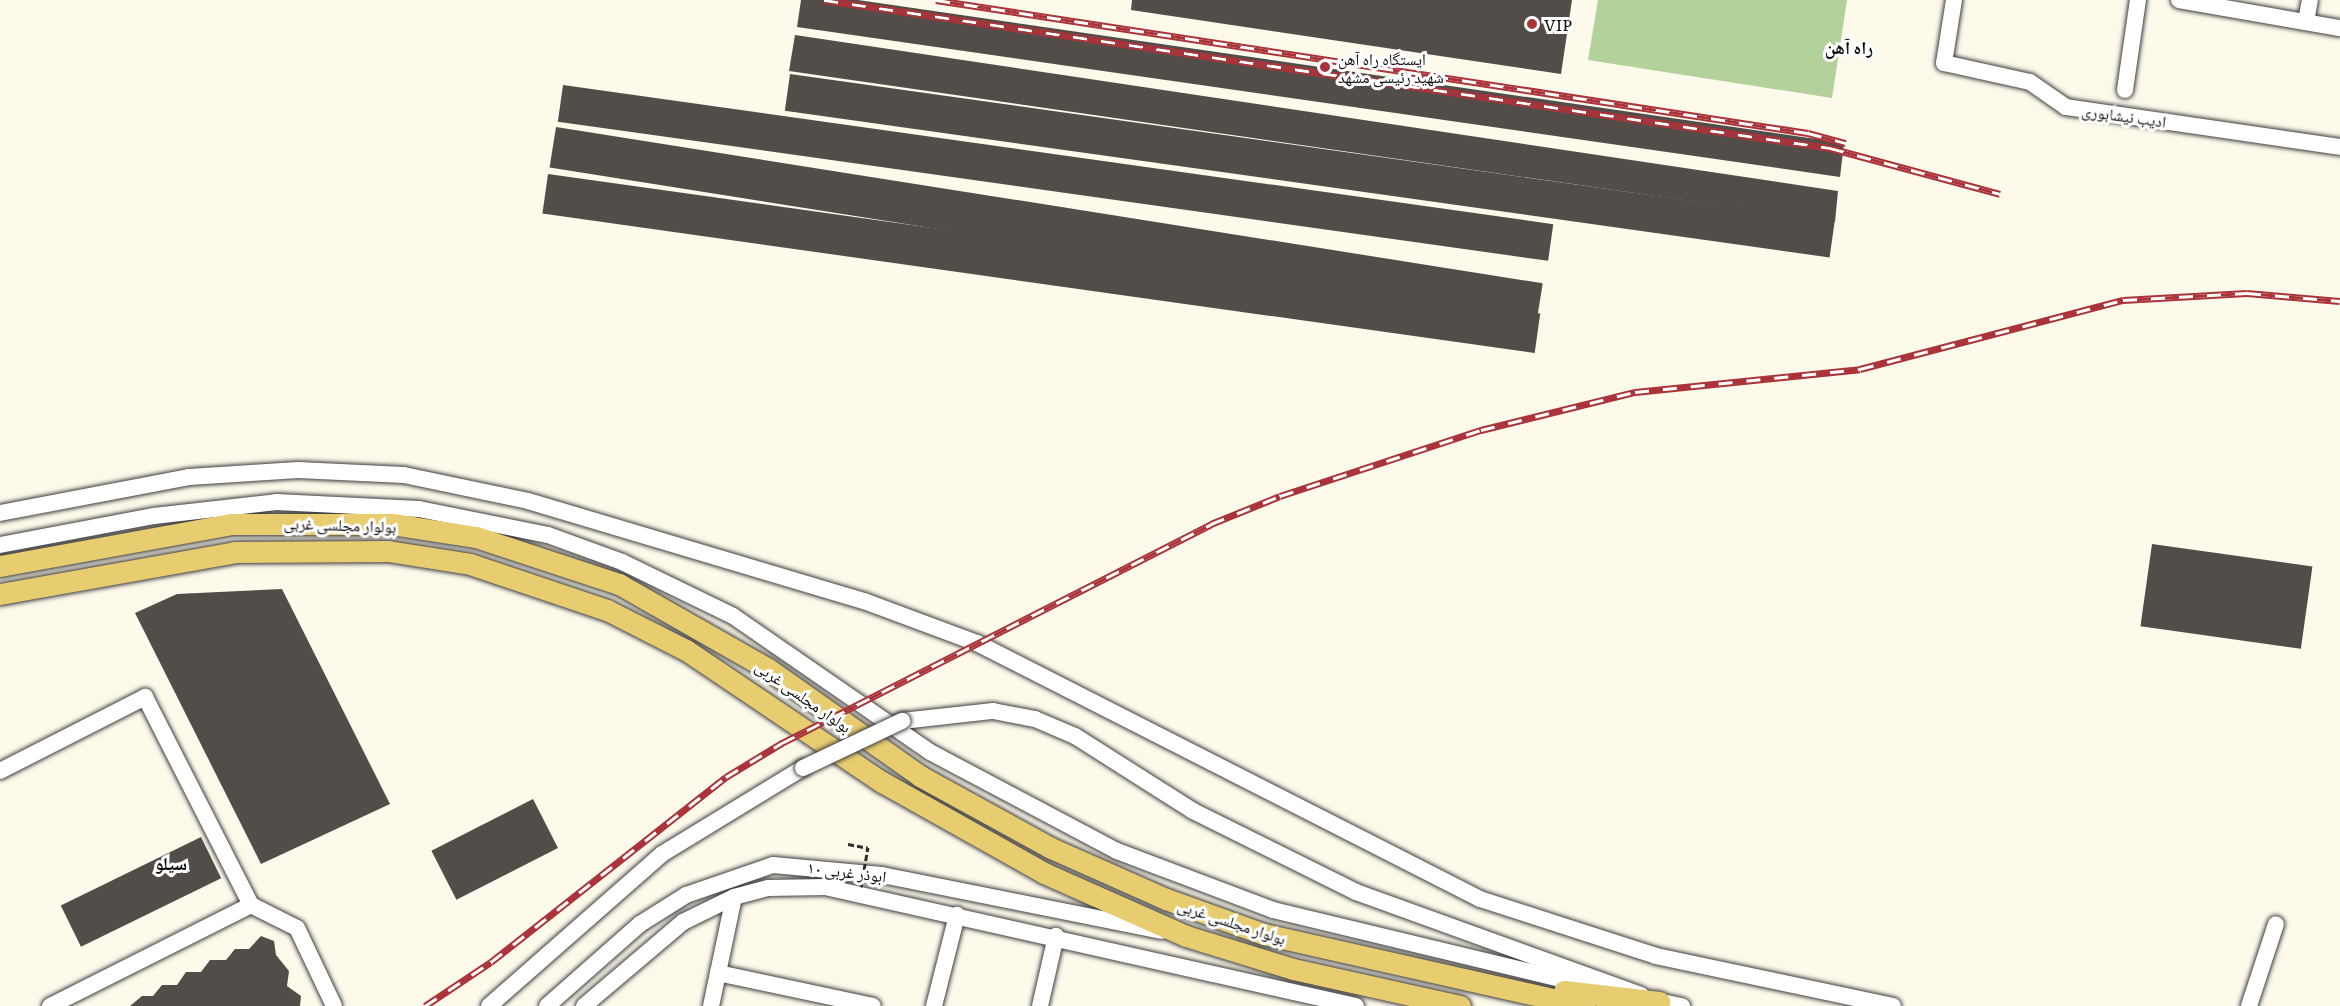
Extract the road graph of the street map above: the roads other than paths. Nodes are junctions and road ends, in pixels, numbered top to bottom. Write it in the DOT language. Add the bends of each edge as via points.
graph roads {
  1 [pos="1954,0"];
  2 [pos="2138,0"];
  3 [pos="2179,0"];
  4 [pos="2310,0"];
  5 [pos="2306,22"];
  6 [pos="2340,28"];
  7 [pos="2126,90"];
  8 [pos="2340,147"];
  9 [pos="0,513"];
  10 [pos="0,545"];
  11 [pos="0,566"];
  12 [pos="0,594"];
  13 [pos="0,771"];
  14 [pos="734,897"];
  15 [pos="251,905"];
  16 [pos="957,915"];
  17 [pos="2276,924"];
  18 [pos="1056,936"];
  19 [pos="1186,936"];
  20 [pos="718,973"];
  21 [pos="1456,979"];
  22 [pos="1659,1002"];
  23 [pos="50,1006"];
  24 [pos="334,1006"];
  25 [pos="489,1006"];
  26 [pos="547,1006"];
  27 [pos="584,1006"];
  28 [pos="711,1006"];
  29 [pos="873,1006"];
  30 [pos="934,1006"];
  31 [pos="1040,1006"];
  32 [pos="1356,1006"];
  33 [pos="1460,1006"];
  34 [pos="1584,1006"];
  35 [pos="1682,1006"];
  36 [pos="1893,1006"];
  37 [pos="2249,1006"];
  1 -- 8 [label="street, ادیب نیشابوری" via="1944,63 2030,82 2066,107"];
  2 -- 7 [label="street"];
  3 -- 5 [label="street"];
  4 -- 5 [label="street"];
  5 -- 6 [label="street"];
  9 -- 36 [label="street" via="189,477 298,470 404,475 528,501 864,601 976,643 1480,899 1656,956"];
  10 -- 22 [label="street" via="185,511 276,502 419,509 548,535 622,562 733,616 930,752 1118,851 1273,910"];
  11 -- 21 [label="main road, بولوار مجلسی غربی" via="232,524 303,520 392,524 476,537 554,558 619,584 702,629 920,776 1052,848 1166,899 1264,934"];
  12 -- 19 [label="main road, بولوار مجلسی غربی" via="224,553 301,548 388,551 523,580 606,610 686,650 962,831"];
  13 -- 15 [label="street" via="145,697"];
  14 -- 16 [label="street" via="768,888 825,887"];
  14 -- 20 [label="street"];
  14 -- 27 [label="street" via="683,922"];
  15 -- 23 [label="street"];
  15 -- 24 [label="street" via="297,928"];
  16 -- 18 [label="street"];
  16 -- 30 [label="street"];
  17 -- 37 [label="street"];
  18 -- 31 [label="street"];
  18 -- 32 [label="street"];
  19 -- 26 [label="street, ابوذر غربی ۱۰" via="882,874 773,865 686,895 640,924"];
  19 -- 33 [label="main road, بولوار مجلسی غربی" via="1293,969"];
  20 -- 28 [label="street"];
  20 -- 29 [label="street"];
  21 -- 22 [label="main road"];
  21 -- 34 [label="main road, بولوار مجلسی غربی"];
  22 -- 25 [label="street, bridge" via="1356,892 1202,816 1076,736 1035,719 993,711 903,721 803,768 662,854"];
  22 -- 35 [label="street"];
}
